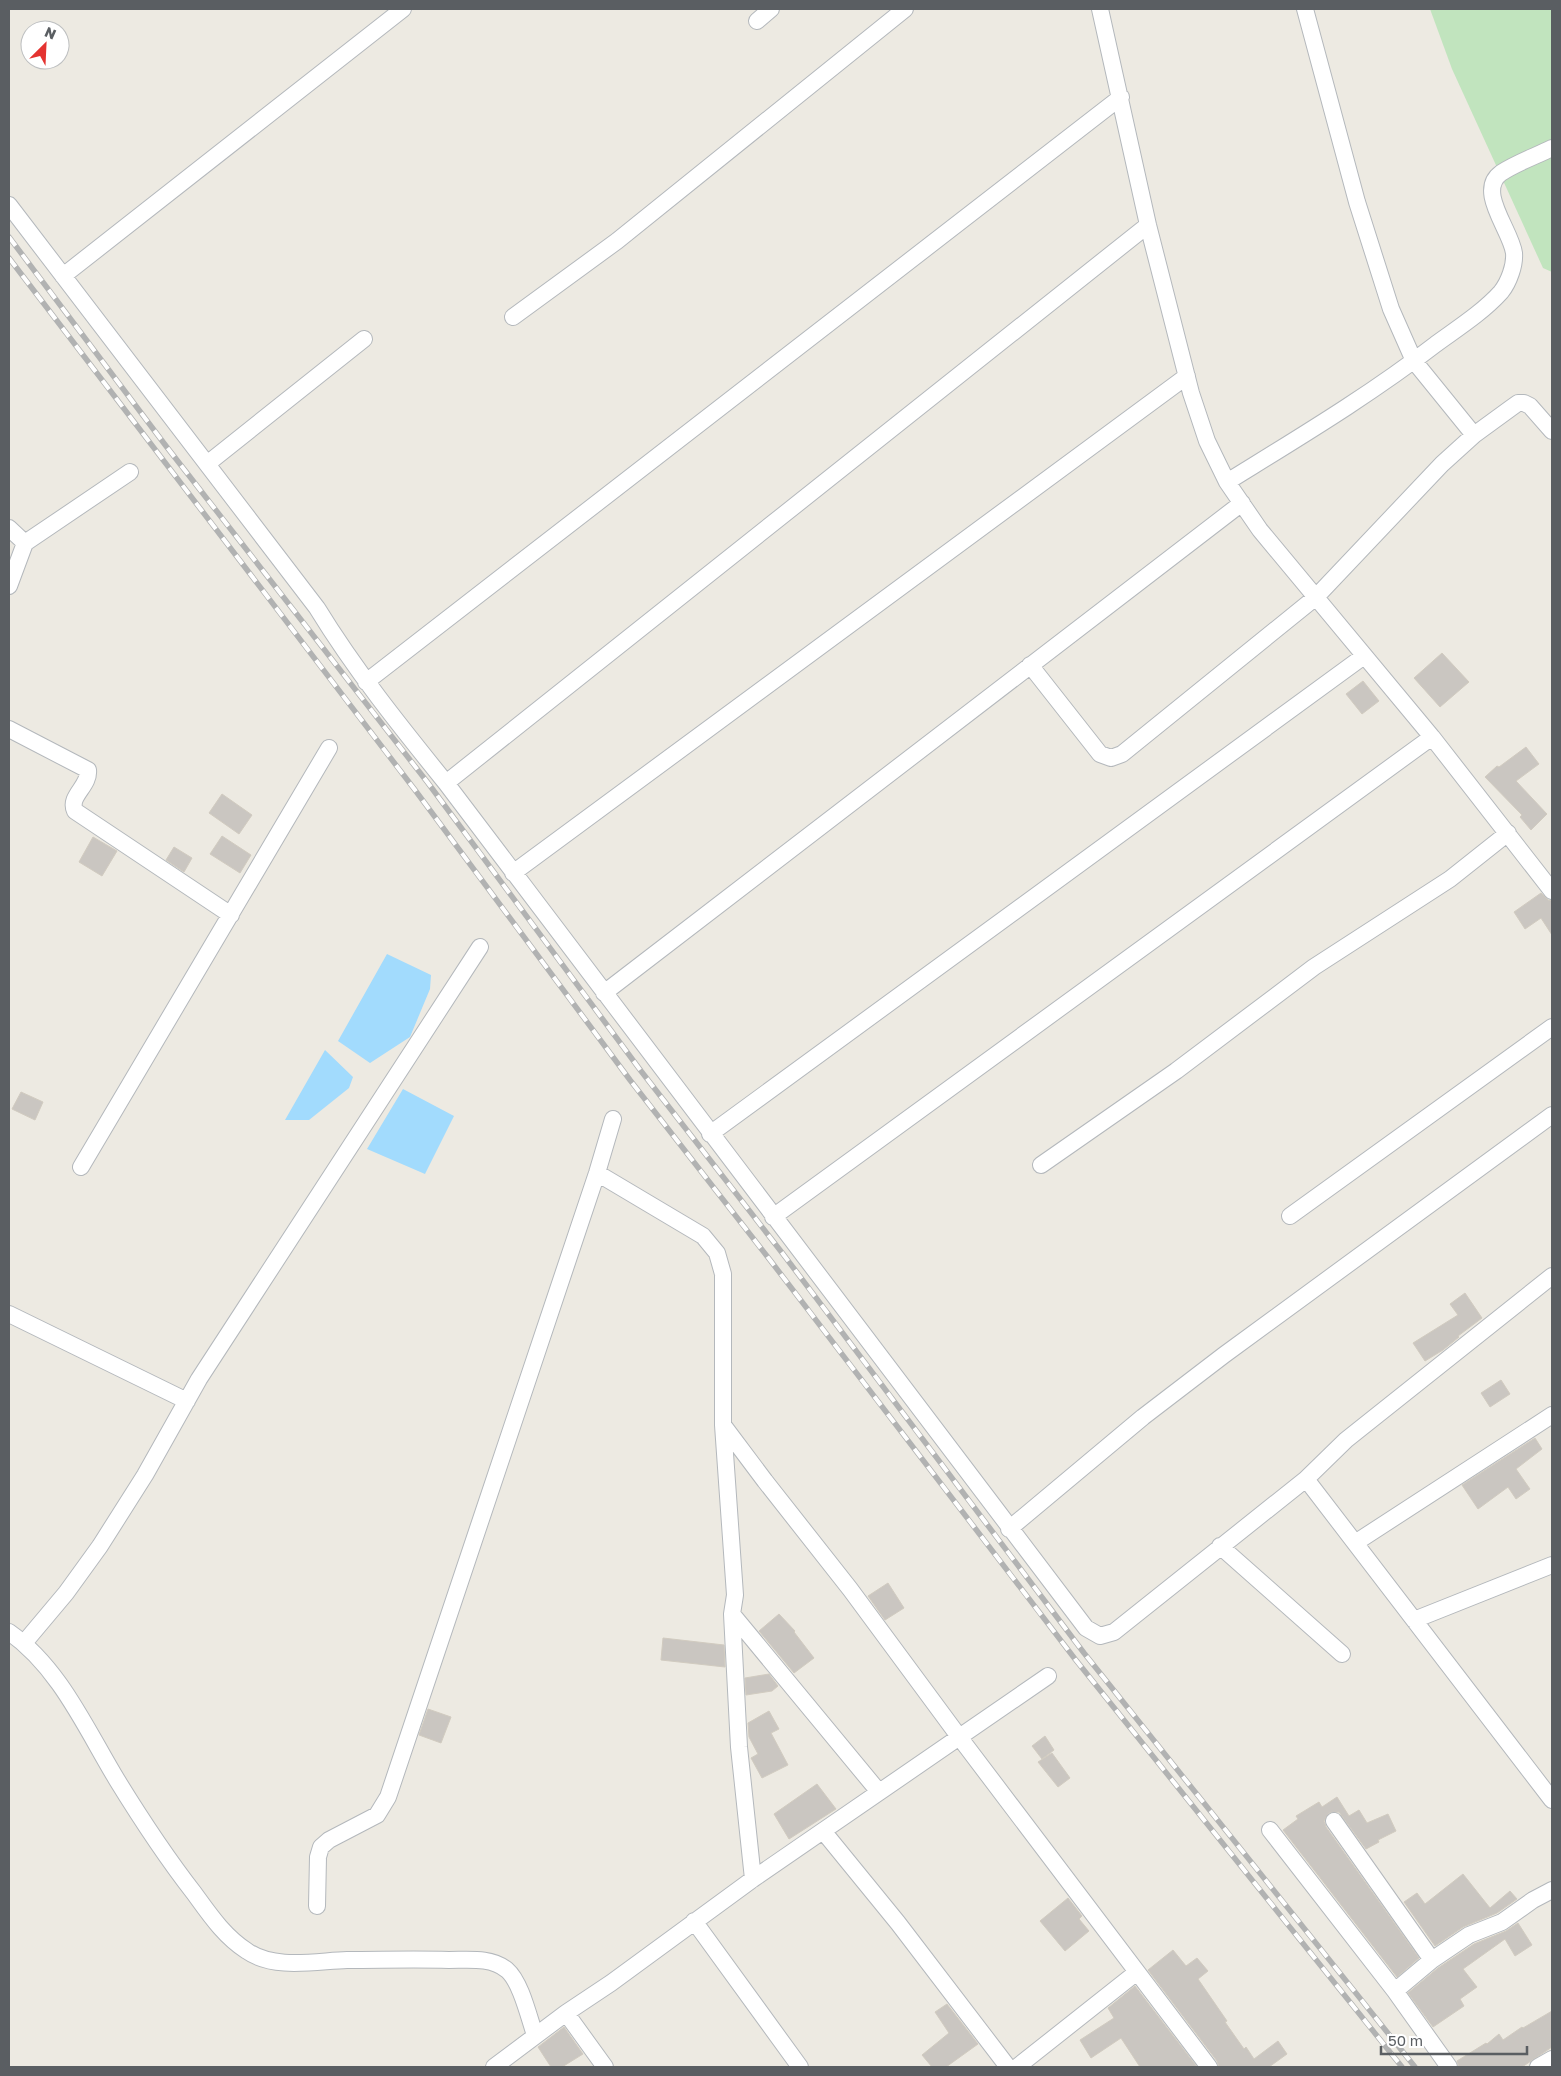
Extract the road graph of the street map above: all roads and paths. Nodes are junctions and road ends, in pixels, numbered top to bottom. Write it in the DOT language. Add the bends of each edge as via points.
graph roads {
  1 [pos="403,9"];
  2 [pos="771,9"];
  3 [pos="906,9"];
  4 [pos="1100,9"];
  5 [pos="1306,9"];
  6 [pos="756,20"];
  7 [pos="1121,97"];
  8 [pos="1552,148"];
  9 [pos="9,205"];
  10 [pos="1148,225"];
  11 [pos="63,276"];
  12 [pos="513,317"];
  13 [pos="364,339"];
  14 [pos="1414,361"];
  15 [pos="1187,376"];
  16 [pos="1552,431"];
  17 [pos="1474,435"];
  18 [pos="207,464"];
  19 [pos="130,472"];
  20 [pos="1227,482"];
  21 [pos="1242,503"];
  22 [pos="9,528"];
  23 [pos="24,543"];
  24 [pos="9,586"];
  25 [pos="1316,597"];
  26 [pos="1364,656"];
  27 [pos="1030,665"];
  28 [pos="366,682"];
  29 [pos="9,729"];
  30 [pos="1432,737"];
  31 [pos="329,748"];
  32 [pos="446,784"];
  33 [pos="1508,833"];
  34 [pos="1528,858"];
  35 [pos="513,873"];
  36 [pos="1552,873"];
  37 [pos="1552,891"];
  38 [pos="232,915"];
  39 [pos="480,947"];
  40 [pos="604,993"];
  41 [pos="1552,1027"];
  42 [pos="1552,1115"];
  43 [pos="613,1119"];
  44 [pos="710,1134"];
  45 [pos="1041,1165"];
  46 [pos="82,1168"];
  47 [pos="596,1173"];
  48 [pos="1290,1216"];
  49 [pos="773,1217"];
  50 [pos="1552,1276"];
  51 [pos="9,1314"];
  52 [pos="187,1401"];
  53 [pos="1552,1415"];
  54 [pos="724,1425"];
  55 [pos="1306,1479"];
  56 [pos="1009,1529"];
  57 [pos="1356,1543"];
  58 [pos="1220,1546"];
  59 [pos="1552,1565"];
  60 [pos="732,1614"];
  61 [pos="1414,1620"];
  62 [pos="9,1632"];
  63 [pos="24,1643"];
  64 [pos="1342,1654"];
  65 [pos="1048,1676"];
  66 [pos="960,1738"];
  67 [pos="879,1792"];
  68 [pos="1552,1800"];
  69 [pos="1334,1821"];
  70 [pos="1270,1830"];
  71 [pos="823,1831"];
  72 [pos="753,1879"];
  73 [pos="1552,1890"];
  74 [pos="317,1906"];
  75 [pos="694,1921"];
  76 [pos="1432,1960"];
  77 [pos="1137,1972"];
  78 [pos="1395,1991"];
  79 [pos="566,2012"];
  80 [pos="535,2036"];
  81 [pos="1552,2059"];
  82 [pos="494,2067"];
  83 [pos="605,2067"];
  84 [pos="800,2067"];
  85 [pos="1008,2067"];
  86 [pos="1018,2067"];
  87 [pos="1209,2067"];
  88 [pos="1449,2067"];
  89 [pos="1538,2067"];
  1 -- 11 [label="street"];
  2 -- 6 [label="street"];
  3 -- 12 [label="street" via="617,240"];
  4 -- 7 [label="street"];
  5 -- 14 [label="street" via="1357,202 1391,309"];
  7 -- 10 [label="street"];
  7 -- 28 [label="street"];
  8 -- 14 [label="street" via="1500,174 1492,185 1492,198 1514,253 1512,271 1502,290 1480,311"];
  9 -- 11 [label="street"];
  10 -- 15 [label="street"];
  10 -- 32 [label="street"];
  11 -- 18 [label="street"];
  13 -- 18 [label="street"];
  14 -- 17 [label="street"];
  14 -- 20 [label="street" via="1354,404"];
  15 -- 20 [label="street" via="1206,441"];
  15 -- 35 [label="street"];
  16 -- 17 [label="street" via="1530,406 1518,403"];
  17 -- 25 [label="street" via="1442,464"];
  18 -- 28 [label="street" via="318,608"];
  19 -- 23 [label="street"];
  20 -- 21 [label="street"];
  21 -- 25 [label="street" via="1260,530"];
  21 -- 27 [label="street"];
  22 -- 23 [label="street"];
  23 -- 24 [label="street"];
  25 -- 26 [label="street"];
  25 -- 27 [label="street" via="1122,754 1111,758 1100,754 1092,745"];
  26 -- 30 [label="street"];
  26 -- 44 [label="street"];
  27 -- 40 [label="street"];
  28 -- 32 [label="street"];
  29 -- 38 [label="street" via="88,770 87,781 74,800 75,811"];
  30 -- 33 [label="street"];
  30 -- 49 [label="street"];
  31 -- 38 [label="street"];
  32 -- 35 [label="street"];
  33 -- 34 [label="street"];
  33 -- 45 [label="street" via="1450,879 1314,968 1176,1071"];
  34 -- 36 [label="street"];
  34 -- 37 [label="street"];
  35 -- 40 [label="street"];
  38 -- 46 [label="street"];
  39 -- 52 [label="street"];
  40 -- 44 [label="street"];
  41 -- 48 [label="street"];
  42 -- 56 [label="street" via="1224,1355 1143,1417"];
  43 -- 47 [label="street"];
  44 -- 49 [label="street"];
  47 -- 54 [label="street" via="703,1236 717,1253 723,1274"];
  47 -- 74 [label="street" via="388,1797 377,1815 321,1847"];
  49 -- 56 [label="street"];
  50 -- 55 [label="street" via="1346,1440"];
  51 -- 52 [label="street"];
  52 -- 63 [label="street" via="100,1546"];
  53 -- 57 [label="street"];
  54 -- 60 [label="street" via="734,1596"];
  54 -- 66 [label="street"];
  55 -- 57 [label="street"];
  55 -- 58 [label="street"];
  56 -- 58 [label="street" via="1086,1628 1100,1636 1114,1632"];
  57 -- 61 [label="street"];
  58 -- 64 [label="street"];
  59 -- 61 [label="street"];
  60 -- 67 [label="street"];
  60 -- 72 [label="street" via="739,1747"];
  61 -- 68 [label="street"];
  62 -- 63 [label="street"];
  63 -- 80 [label="street" via="56,1679 79,1713 117,1780 169,1860 224,1933 248,1952 267,1960 290,1962 419,1959 494,1962 508,1970 517,1982"];
  65 -- 66 [label="street"];
  66 -- 67 [label="street"];
  66 -- 77 [label="street"];
  67 -- 71 [label="street"];
  69 -- 76 [label="street"];
  70 -- 78 [label="street"];
  71 -- 72 [label="street"];
  71 -- 85 [label="street"];
  72 -- 75 [label="street"];
  73 -- 76 [label="street" via="1502,1922 1469,1935"];
  75 -- 79 [label="street"];
  75 -- 84 [label="street"];
  76 -- 78 [label="street"];
  77 -- 86 [label="street"];
  77 -- 87 [label="street"];
  78 -- 88 [label="street"];
  79 -- 80 [label="street"];
  79 -- 83 [label="street"];
  80 -- 82 [label="street"];
  81 -- 89 [label="street"];
}
